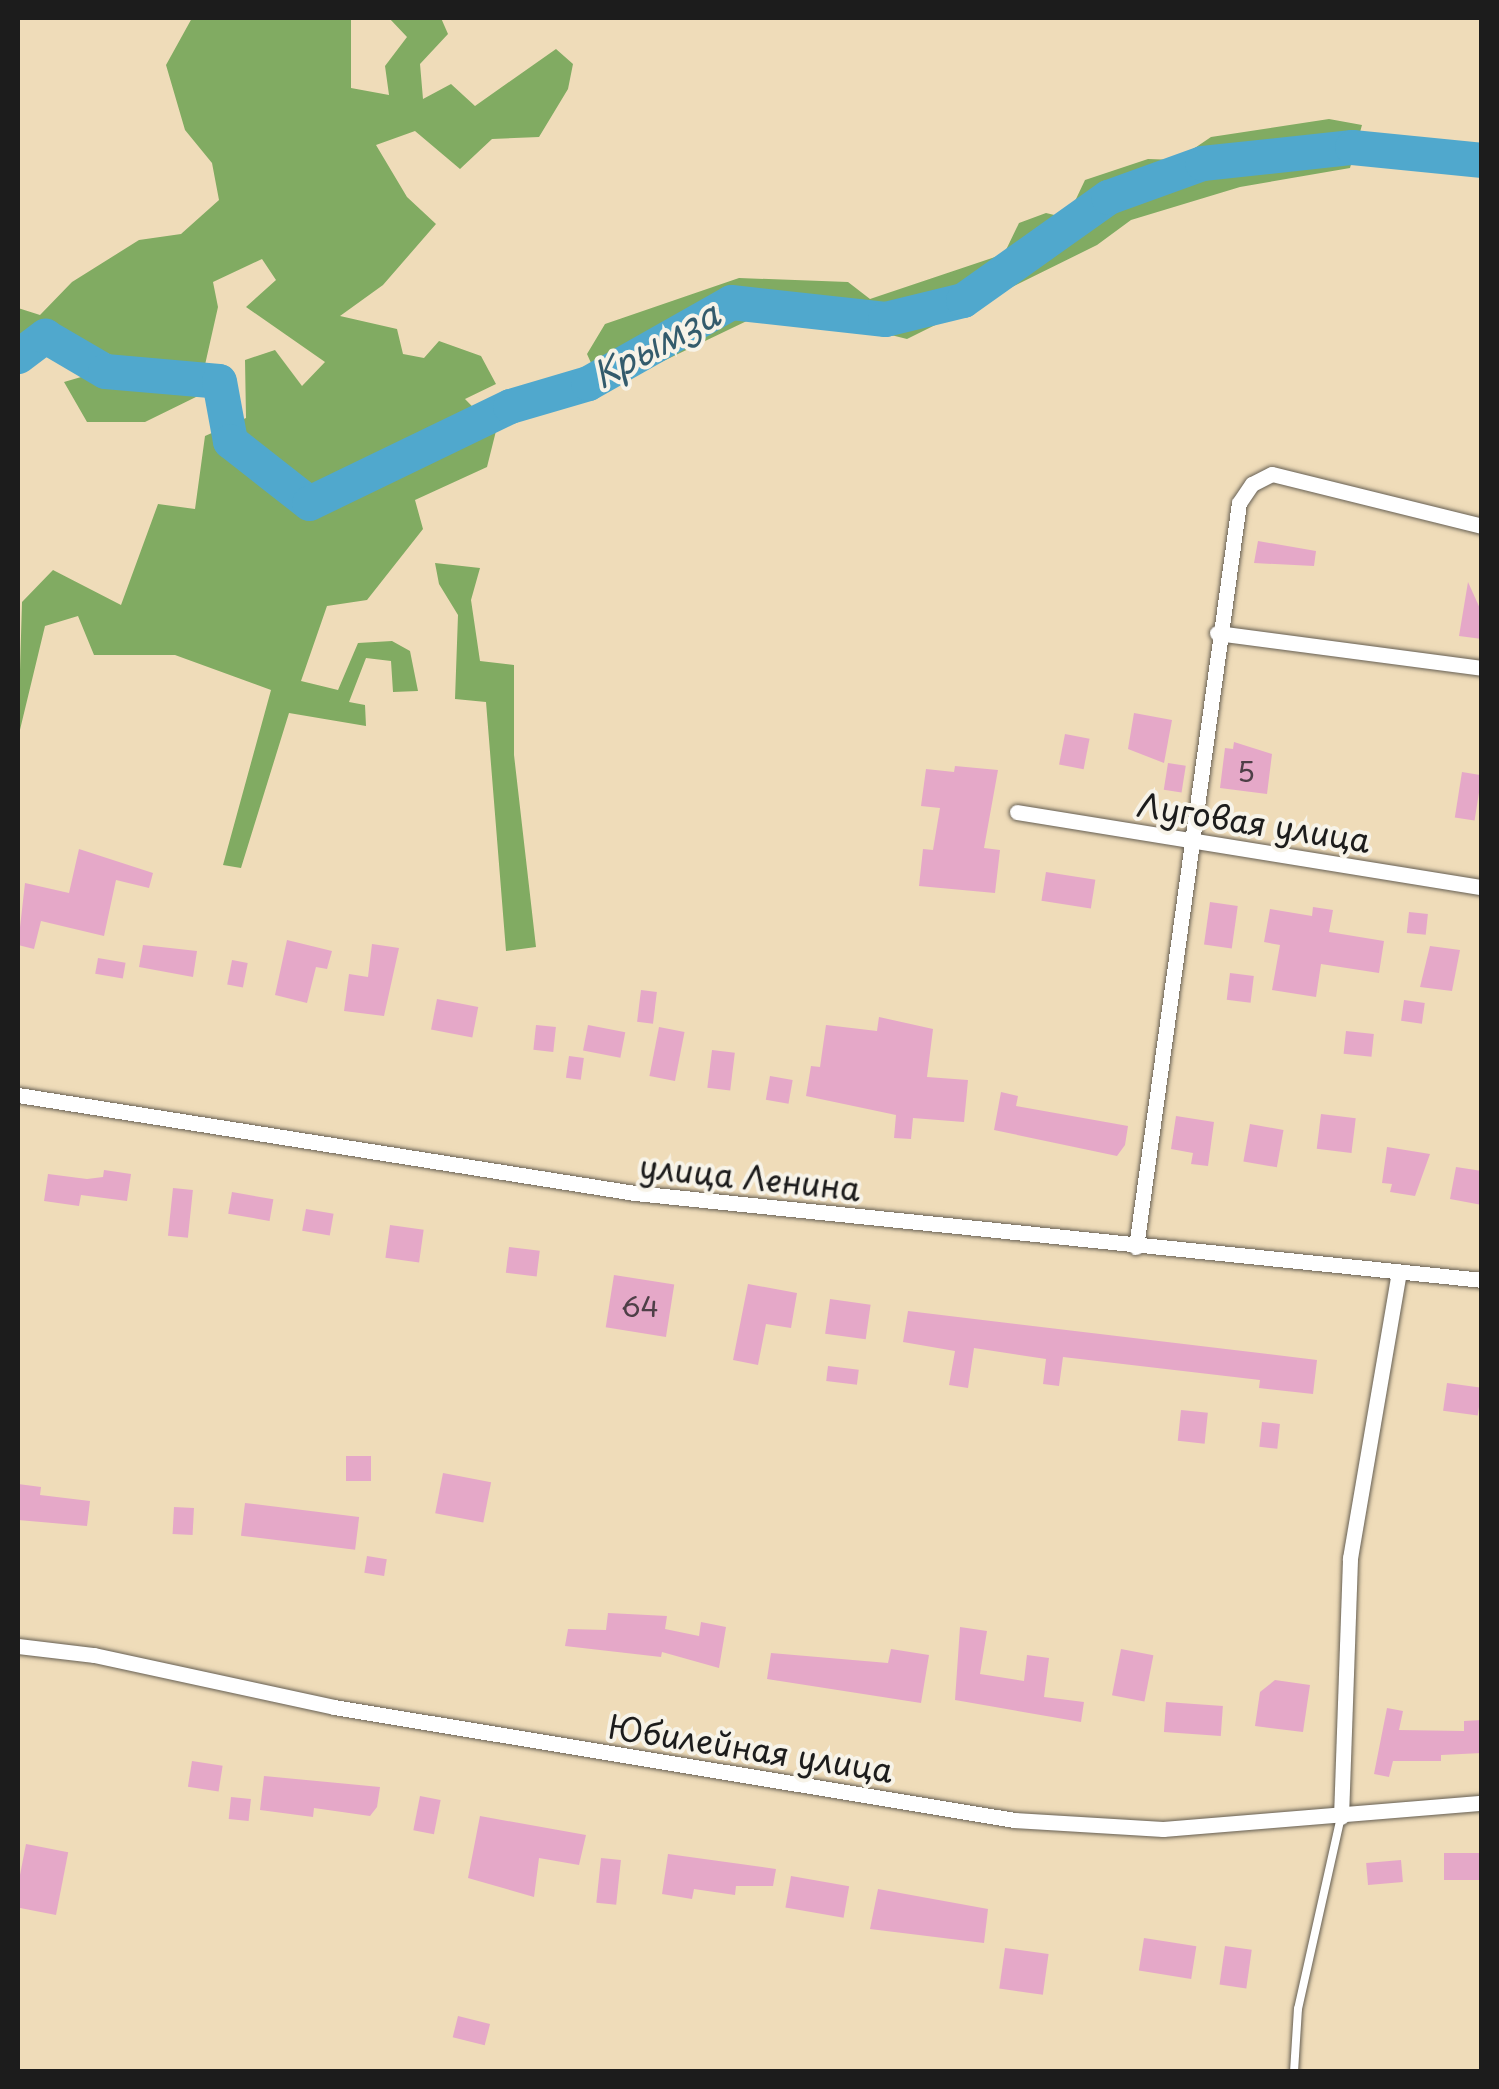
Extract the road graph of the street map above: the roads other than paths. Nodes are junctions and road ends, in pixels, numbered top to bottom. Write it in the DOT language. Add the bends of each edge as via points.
graph roads {
  1 [pos="1482,526"];
  2 [pos="1217,633"];
  3 [pos="1482,668"];
  4 [pos="1017,812"];
  5 [pos="1192,840"];
  6 [pos="1482,886"];
  7 [pos="18,1095"];
  8 [pos="1136,1247"];
  9 [pos="1398,1276"];
  10 [pos="1482,1280"];
  11 [pos="18,1646"];
  12 [pos="1482,1804"];
  13 [pos="1341,1817"];
  14 [pos="1294,2072"];
  1 -- 2 [label="street" via="1272,474 1252,484 1239,503"];
  2 -- 3 [label="street"];
  2 -- 5 [label="street"];
  4 -- 5 [label="street, Луговая улица"];
  5 -- 6 [label="street, Луговая улица"];
  5 -- 8 [label="street"];
  7 -- 8 [label="street, улица Ленина" via="635,1192"];
  8 -- 9 [label="street, улица Ленина"];
  9 -- 10 [label="street, улица Ленина"];
  9 -- 13 [label="street" via="1350,1558"];
  11 -- 13 [label="street, Юбилейная улица" via="94,1654 334,1707 1014,1820 1163,1829"];
  12 -- 13 [label="street, Юбилейная улица"];
  13 -- 14 [label="lane" via="1298,2009"];
}
